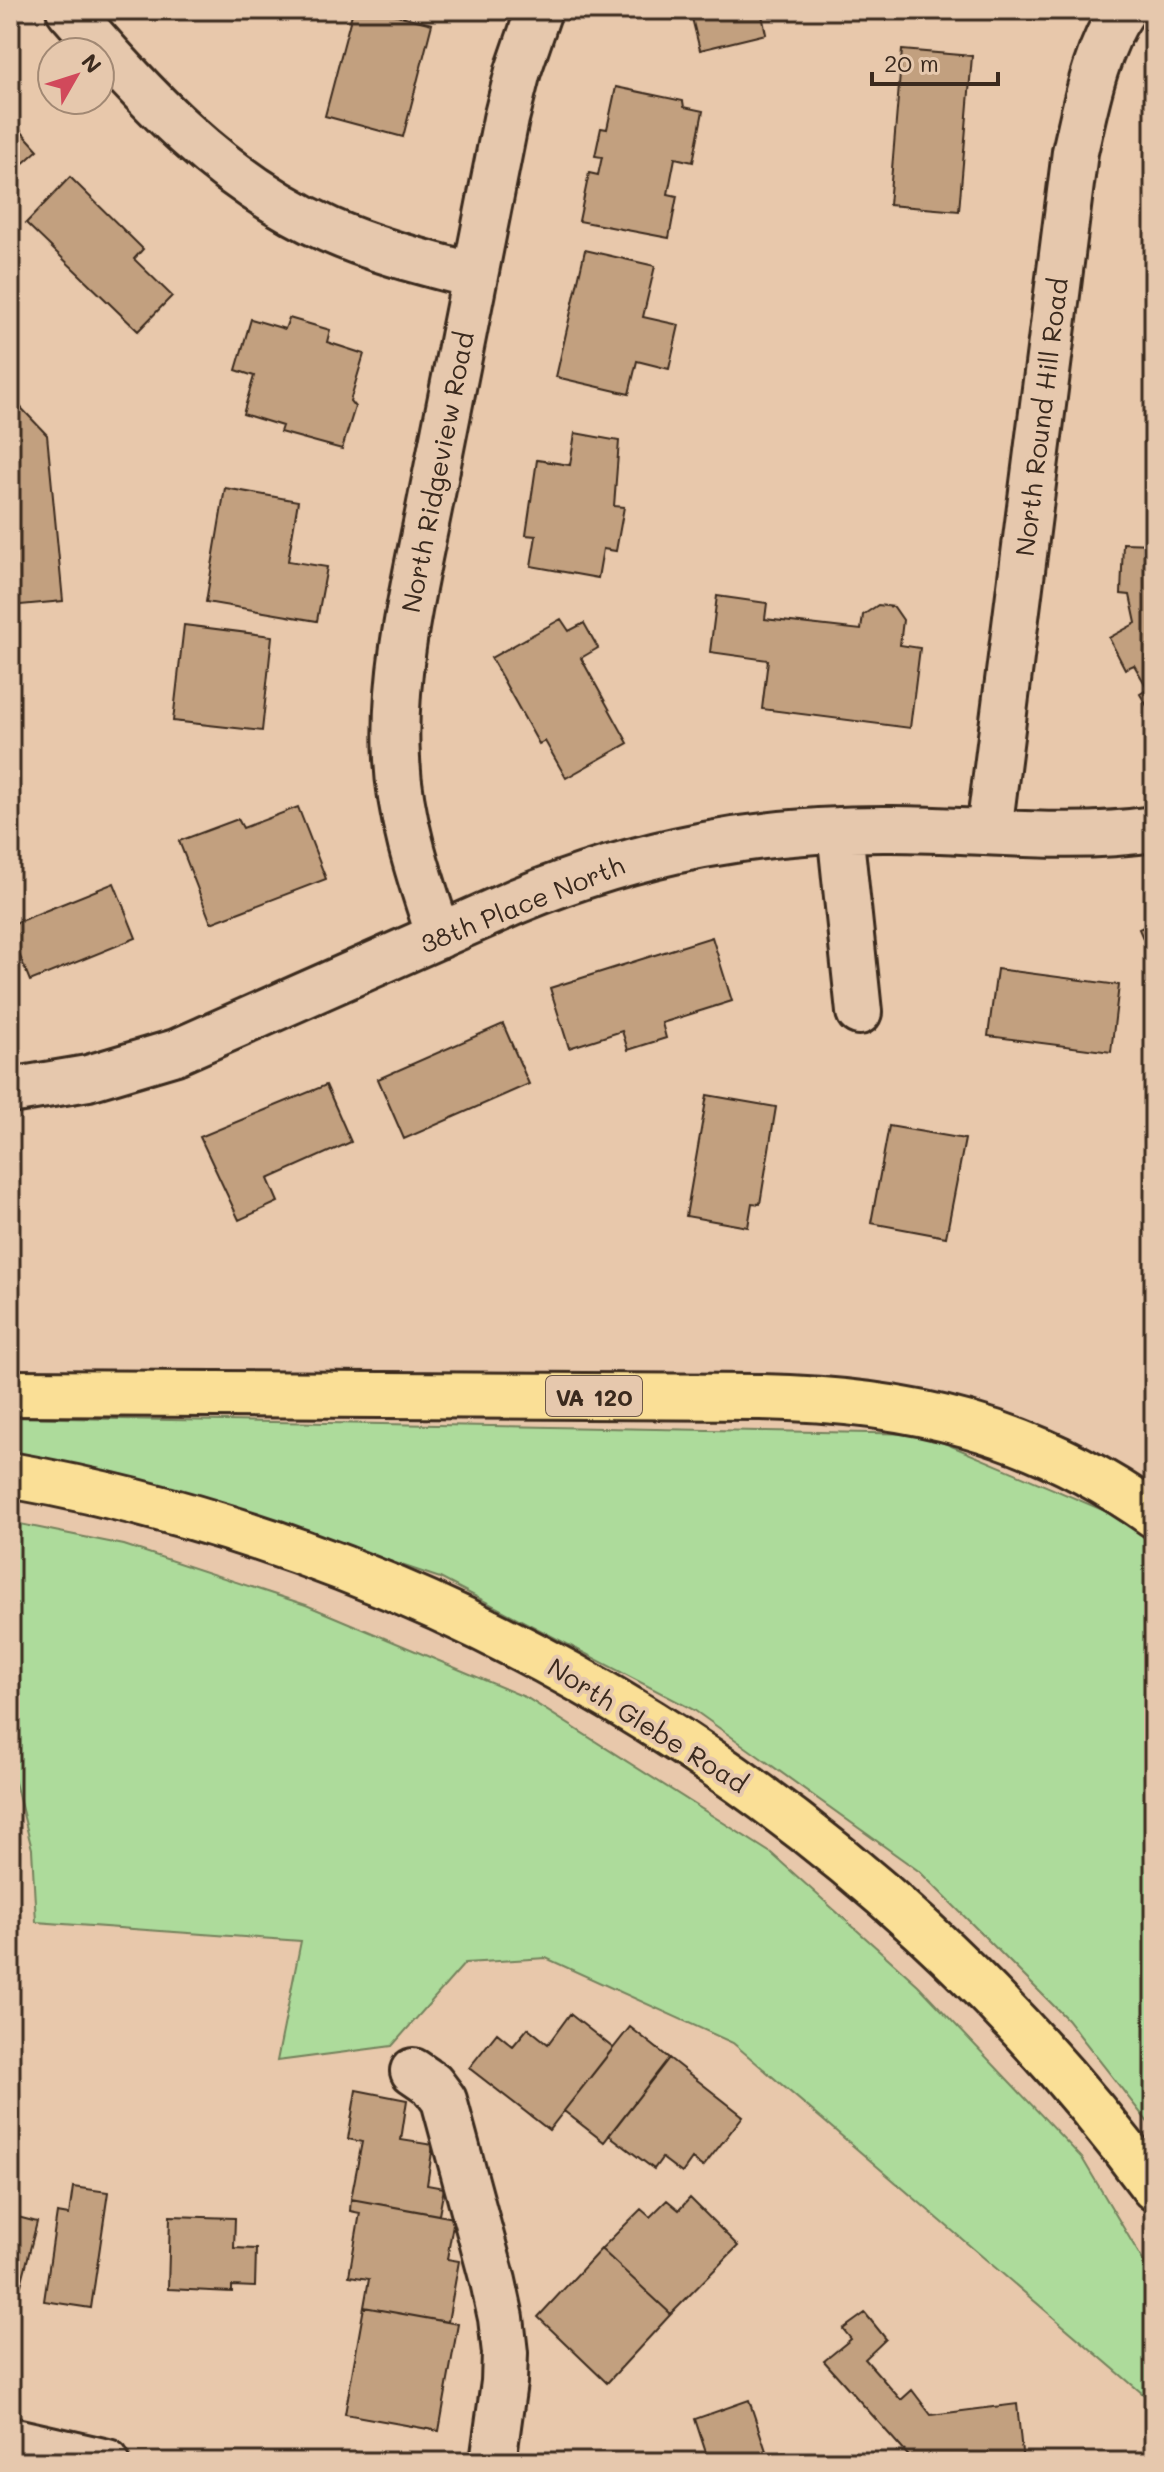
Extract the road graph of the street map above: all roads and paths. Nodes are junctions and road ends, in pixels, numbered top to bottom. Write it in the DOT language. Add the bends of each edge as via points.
graph roads {
  1 [pos="69,10"];
  2 [pos="539,10"];
  3 [pos="1107,15"];
  4 [pos="475,276"];
  5 [pos="1154,829"];
  6 [pos="840,830"];
  7 [pos="989,831"];
  8 [pos="439,936"];
  9 [pos="859,1012"];
  10 [pos="10,1091"];
  11 [pos="10,1393"];
  12 [pos="10,1475"];
  13 [pos="1154,1515"];
  14 [pos="413,2071"];
  15 [pos="1154,2188"];
  16 [pos="10,2440"];
  17 [pos="107,2462"];
  18 [pos="493,2462"];
  1 -- 4 [label="street" via="161,112 261,194 353,239"];
  2 -- 4 [label="street, North Ridgeview Road" via="506,119"];
  3 -- 7 [label="street, North Round Hill Road" via="1067,200"];
  4 -- 8 [label="street, North Ridgeview Road" via="406,630 397,717 400,797"];
  5 -- 7 [label="street, 38th Place North" via="1089,836"];
  6 -- 7 [label="street, 38th Place North"];
  6 -- 8 [label="street, 38th Place North" via="739,838 644,856 557,884"];
  6 -- 9 [label="street"];
  8 -- 10 [label="street, 38th Place North" via="176,1052 88,1078"];
  11 -- 13 [label="main road, VA 120" via="841,1400 932,1414 1021,1442 1089,1474"];
  12 -- 15 [label="main road, North Glebe Road" via="169,1511 378,1581 495,1635 634,1711 786,1814 917,1924 1040,2049"];
  14 -- 18 [label="street" via="444,2100 493,2281 505,2353"];
  16 -- 17 [label="street"];
}
